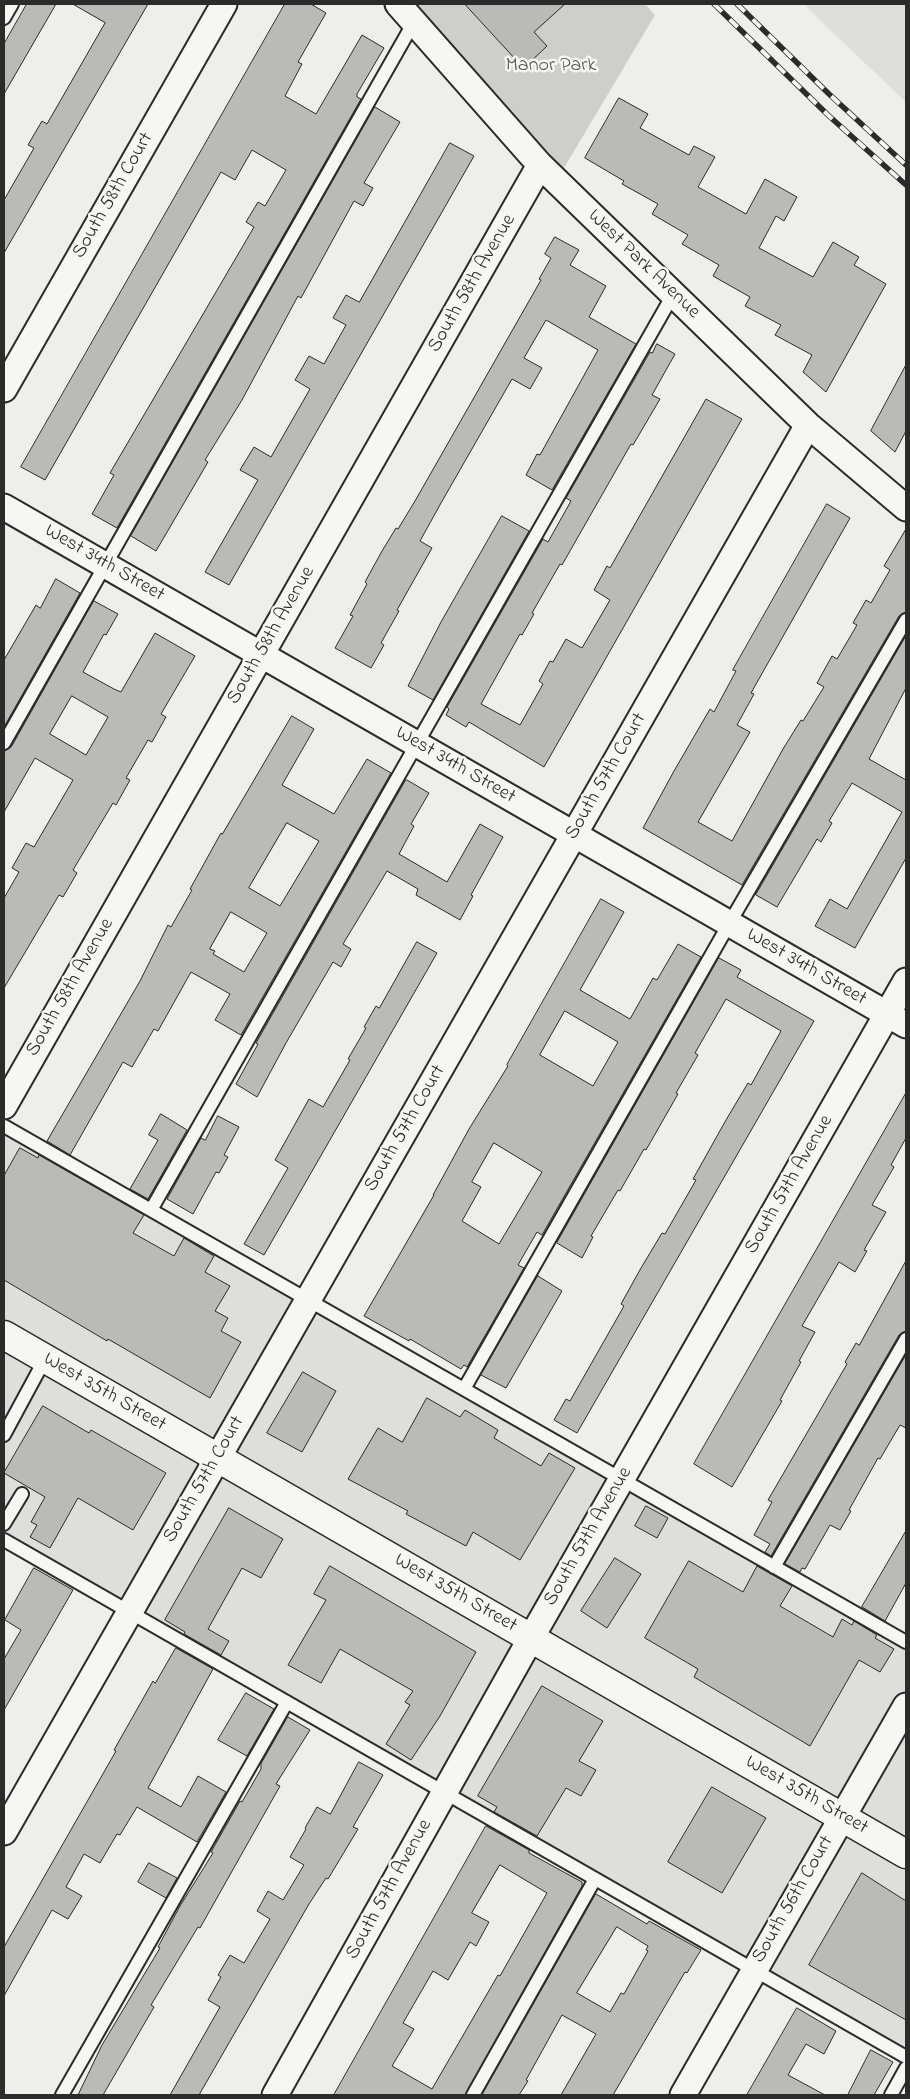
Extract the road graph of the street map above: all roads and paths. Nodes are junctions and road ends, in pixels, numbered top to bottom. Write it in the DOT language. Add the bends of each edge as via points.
graph roads {
  1 [pos="12,4"];
  2 [pos="224,4"];
  3 [pos="406,13"];
  4 [pos="4,18"];
  5 [pos="540,165"];
  6 [pos="674,293"];
  7 [pos="4,389"];
  8 [pos="808,425"];
  9 [pos="4,507"];
  10 [pos="906,508"];
  11 [pos="105,565"];
  12 [pos="906,620"];
  13 [pos="261,654"];
  14 [pos="4,743"];
  15 [pos="417,744"];
  16 [pos="574,834"];
  17 [pos="729,924"];
  18 [pos="906,981"];
  19 [pos="897,1020"];
  20 [pos="4,1106"];
  21 [pos="4,1126"];
  22 [pos="151,1210"];
  23 [pos="308,1300"];
  24 [pos="4,1335"];
  25 [pos="906,1339"];
  26 [pos="45,1359"];
  27 [pos="464,1389"];
  28 [pos="4,1435"];
  29 [pos="218,1458"];
  30 [pos="622,1480"];
  31 [pos="22,1494"];
  32 [pos="4,1524"];
  33 [pos="4,1540"];
  34 [pos="774,1567"];
  35 [pos="130,1612"];
  36 [pos="531,1638"];
  37 [pos="906,1642"];
  38 [pos="287,1702"];
  39 [pos="906,1706"];
  40 [pos="445,1793"];
  41 [pos="842,1817"];
  42 [pos="4,1832"];
  43 [pos="906,1854"];
  44 [pos="595,1879"];
  45 [pos="754,1970"];
  46 [pos="906,2058"];
  47 [pos="906,2068"];
  48 [pos="62,2095"];
  49 [pos="275,2095"];
  50 [pos="473,2095"];
  51 [pos="683,2095"];
  52 [pos="891,2095"];
  1 -- 4 [label="lane"];
  2 -- 7 [label="street, South 58th Court"];
  3 -- 5 [label="street, West Park Avenue"];
  3 -- 11 [label="lane"];
  5 -- 6 [label="street, West Park Avenue"];
  5 -- 13 [label="street, South 58th Avenue"];
  6 -- 8 [label="street, West Park Avenue"];
  6 -- 15 [label="lane"];
  8 -- 10 [label="street, West Park Avenue"];
  8 -- 16 [label="street, South 57th Court"];
  9 -- 11 [label="street, West 34th Street"];
  11 -- 13 [label="street, West 34th Street"];
  11 -- 14 [label="lane"];
  12 -- 17 [label="lane"];
  13 -- 15 [label="street, West 34th Street"];
  13 -- 20 [label="street, South 58th Avenue"];
  15 -- 16 [label="street, West 34th Street"];
  15 -- 22 [label="lane"];
  16 -- 17 [label="street, West 34th Street"];
  16 -- 23 [label="street, South 57th Court"];
  17 -- 19 [label="street, West 34th Street"];
  17 -- 27 [label="lane"];
  18 -- 19 [label="street, South 57th Avenue"];
  19 -- 30 [label="street, South 57th Avenue"];
  21 -- 22 [label="lane"];
  22 -- 23 [label="lane"];
  23 -- 27 [label="lane"];
  23 -- 29 [label="street, South 57th Court"];
  24 -- 26 [label="street, West 35th Street"];
  25 -- 34 [label="lane"];
  26 -- 28 [label="lane"];
  26 -- 29 [label="street, West 35th Street"];
  27 -- 30 [label="lane"];
  29 -- 35 [label="street, South 57th Court"];
  29 -- 36 [label="street, West 35th Street"];
  30 -- 34 [label="lane"];
  30 -- 36 [label="street, South 57th Avenue"];
  31 -- 32 [label="lane"];
  33 -- 35 [label="lane"];
  34 -- 37 [label="lane"];
  35 -- 38 [label="lane"];
  35 -- 42 [label="street, South 57th Court"];
  36 -- 40 [label="street, South 57th Avenue"];
  36 -- 41 [label="street, West 35th Street"];
  38 -- 40 [label="lane"];
  38 -- 48 [label="lane"];
  39 -- 41 [label="street, South 56th Court"];
  40 -- 44 [label="lane"];
  40 -- 49 [label="street, South 57th Avenue"];
  41 -- 43 [label="street, West 35th Street"];
  41 -- 45 [label="street, South 56th Court"];
  44 -- 45 [label="lane"];
  44 -- 50 [label="lane"];
  45 -- 46 [label="lane"];
  45 -- 51 [label="street, South 56th Court"];
  47 -- 52 [label="lane"];
}
